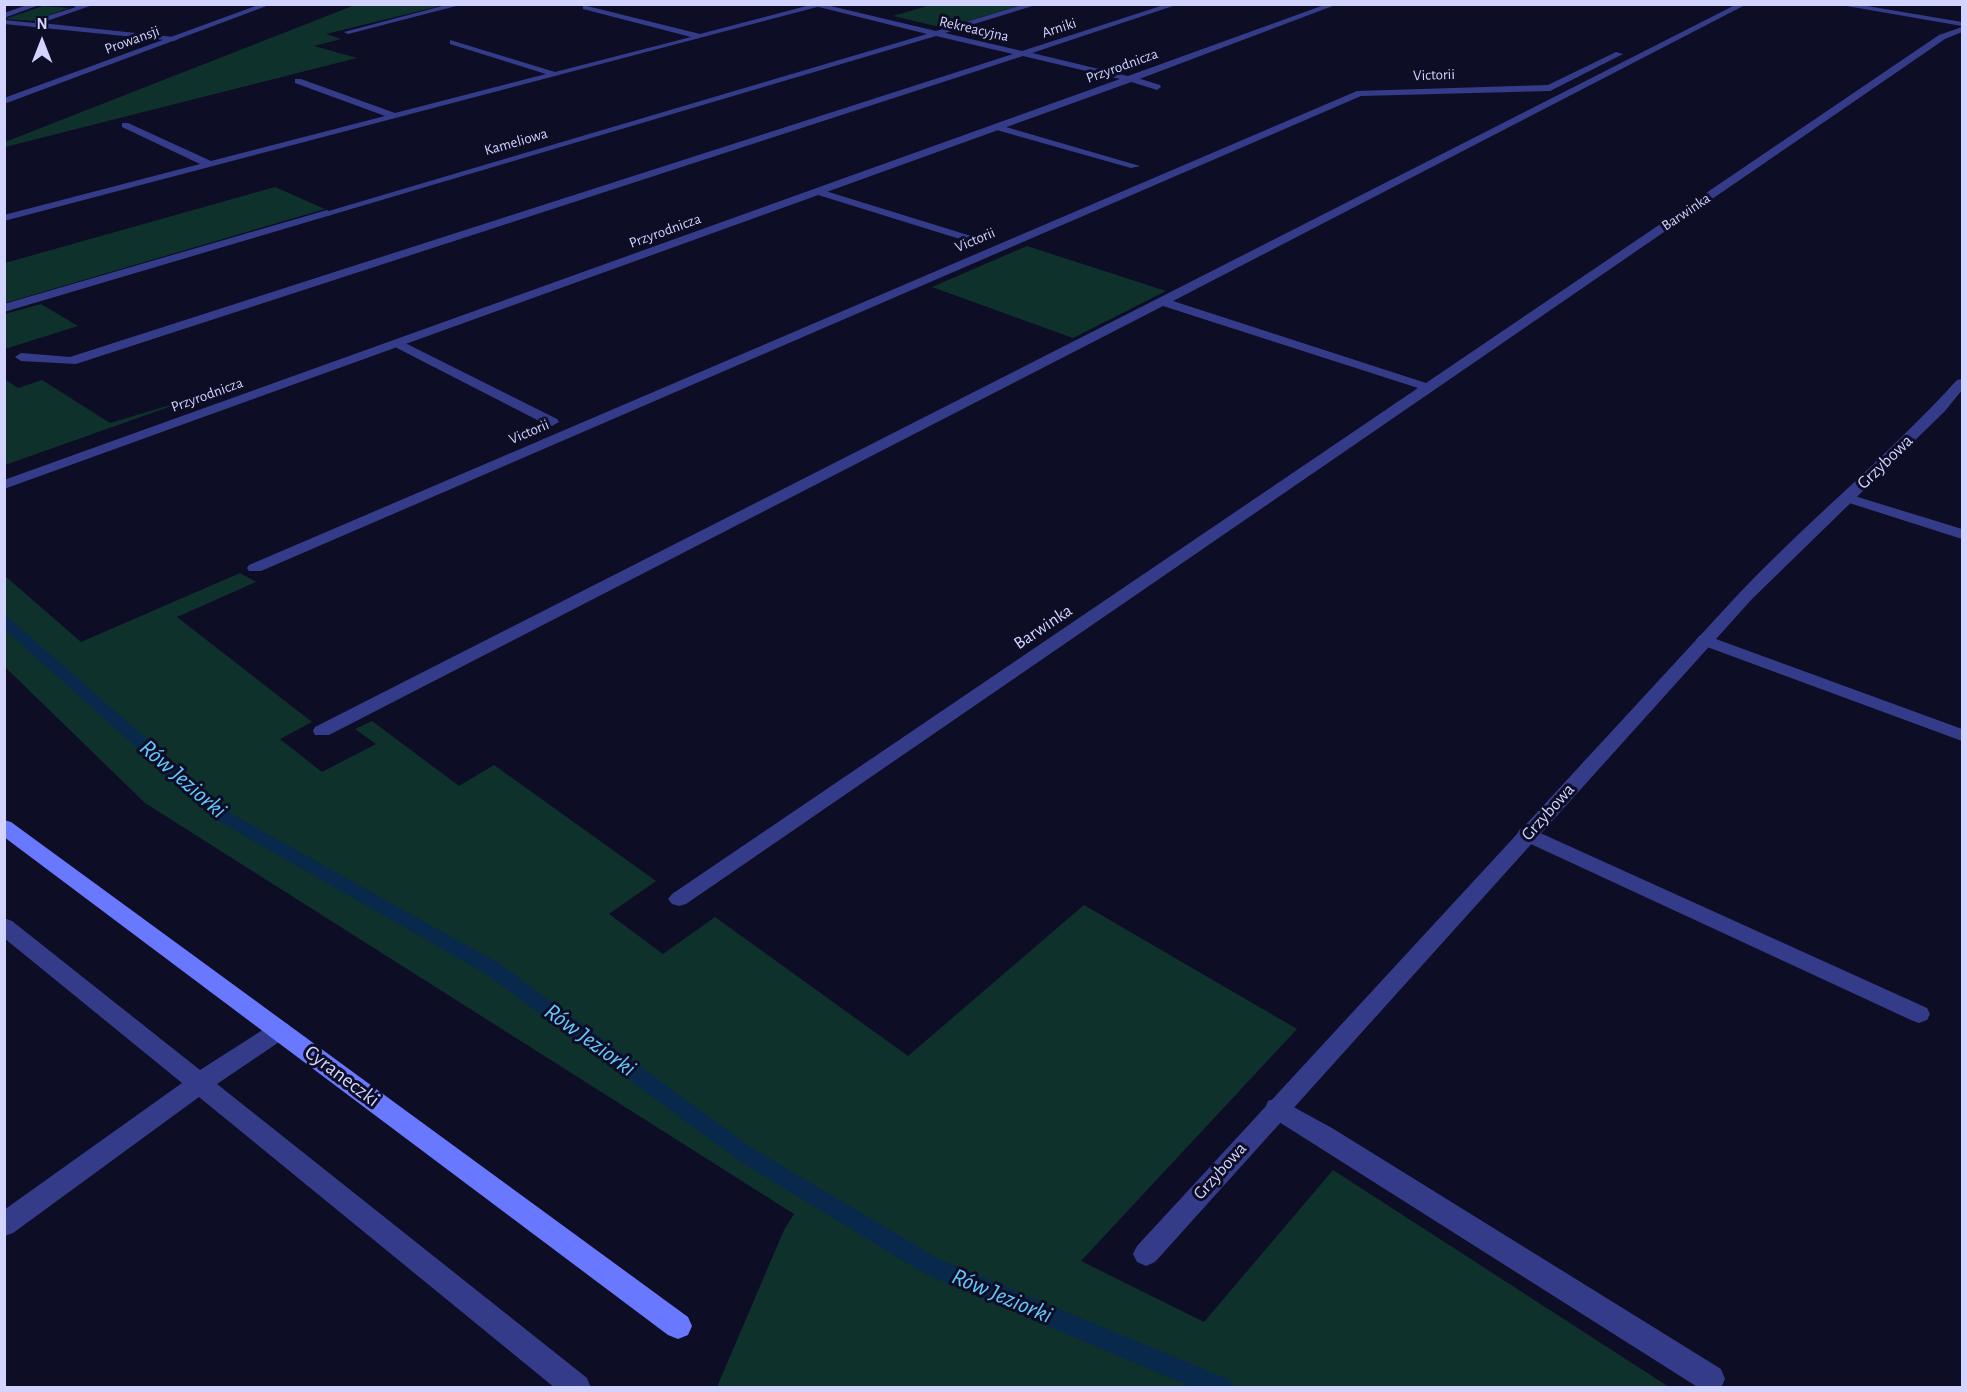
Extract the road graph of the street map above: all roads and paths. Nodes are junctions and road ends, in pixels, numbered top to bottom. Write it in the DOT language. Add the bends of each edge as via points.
graph roads {
  1 [pos="39,4"];
  2 [pos="72,4"];
  3 [pos="269,4"];
  4 [pos="460,4"];
  5 [pos="1036,4"];
  6 [pos="1176,4"];
  7 [pos="1335,4"];
  8 [pos="1720,4"];
  9 [pos="1744,4"];
  10 [pos="1838,4"];
  11 [pos="813,5"];
  12 [pos="586,7"];
  13 [pos="4,16"];
  14 [pos="4,22"];
  15 [pos="1951,22"];
  16 [pos="31,24"];
  17 [pos="1962,24"];
  18 [pos="1962,29"];
  19 [pos="348,32"];
  20 [pos="4,33"];
  21 [pos="936,34"];
  22 [pos="700,36"];
  23 [pos="1942,37"];
  24 [pos="174,39"];
  25 [pos="453,42"];
  26 [pos="1019,54"];
  27 [pos="554,74"];
  28 [pos="1131,79"];
  29 [pos="298,81"];
  30 [pos="1157,87"];
  31 [pos="4,101"];
  32 [pos="394,116"];
  33 [pos="125,125"];
  34 [pos="996,127"];
  35 [pos="209,164"];
  36 [pos="1135,166"];
  37 [pos="819,192"];
  38 [pos="4,218"];
  39 [pos="980,242"];
  40 [pos="1161,301"];
  41 [pos="4,308"];
  42 [pos="397,343"];
  43 [pos="21,357"];
  44 [pos="1962,383"];
  45 [pos="1430,388"];
  46 [pos="552,422"];
  47 [pos="4,486"];
  48 [pos="1848,498"];
  49 [pos="1962,534"];
  50 [pos="255,568"];
  51 [pos="1705,640"];
  52 [pos="322,731"];
  53 [pos="1962,735"];
  54 [pos="4,827"];
  55 [pos="1527,834"];
  56 [pos="679,899"];
  57 [pos="4,926"];
  58 [pos="1919,1014"];
  59 [pos="280,1030"];
  60 [pos="201,1082"];
  61 [pos="1277,1108"];
  62 [pos="4,1225"];
  63 [pos="1146,1254"];
  64 [pos="678,1326"];
  65 [pos="1711,1379"];
  66 [pos="577,1388"];
  1 -- 13 [label="street"];
  2 -- 16 [label="street" via="86,6"];
  3 -- 24 [label="street, Prowansji"];
  4 -- 19 [label="street"];
  5 -- 21 [label="street, Kameliowa"];
  6 -- 26 [label="street, Arniki"];
  7 -- 28 [label="street, Przyrodnicza"];
  8 -- 50 [label="street, Victorii" via="1550,88 1360,93"];
  9 -- 40 [label="street"];
  10 -- 15 [label="street"];
  11 -- 21 [label="street, Rekreacyjna"];
  11 -- 22 [label="street"];
  12 -- 22 [label="street"];
  14 -- 16 [label="street"];
  15 -- 17 [label="street"];
  15 -- 23 [label="street, Barwinka" via="1937,33"];
  16 -- 20 [label="street"];
  16 -- 24 [label="street"];
  18 -- 23 [label="street, Barwinka"];
  21 -- 26 [label="street, Rekreacyjna"];
  21 -- 41 [label="street, Kameliowa"];
  22 -- 27 [label="street"];
  23 -- 45 [label="street, Barwinka"];
  24 -- 31 [label="street, Prowansji"];
  25 -- 27 [label="street"];
  26 -- 28 [label="street, Rekreacyjna"];
  26 -- 43 [label="street, Arniki" via="71,361"];
  27 -- 32 [label="street"];
  28 -- 30 [label="street, Rekreacyjna"];
  28 -- 34 [label="street, Przyrodnicza"];
  29 -- 32 [label="street"];
  32 -- 35 [label="street"];
  33 -- 35 [label="street"];
  34 -- 36 [label="street"];
  34 -- 37 [label="street, Przyrodnicza"];
  35 -- 38 [label="street"];
  37 -- 39 [label="street"];
  37 -- 42 [label="street, Przyrodnicza"];
  40 -- 45 [label="street"];
  40 -- 52 [label="street"];
  42 -- 46 [label="street"];
  42 -- 47 [label="street, Przyrodnicza"];
  44 -- 48 [label="street, Grzybowa"];
  45 -- 56 [label="street, Barwinka"];
  48 -- 49 [label="street"];
  48 -- 51 [label="street, Grzybowa" via="1772,569"];
  51 -- 53 [label="street"];
  51 -- 55 [label="street, Grzybowa"];
  54 -- 59 [label="street, Cyraneczki"];
  55 -- 58 [label="street"];
  55 -- 61 [label="street, Grzybowa"];
  57 -- 60 [label="street"];
  59 -- 60 [label="street"];
  59 -- 64 [label="street, Cyraneczki"];
  60 -- 62 [label="street"];
  60 -- 66 [label="street"];
  61 -- 63 [label="street, Grzybowa"];
  61 -- 65 [label="street"];
}
